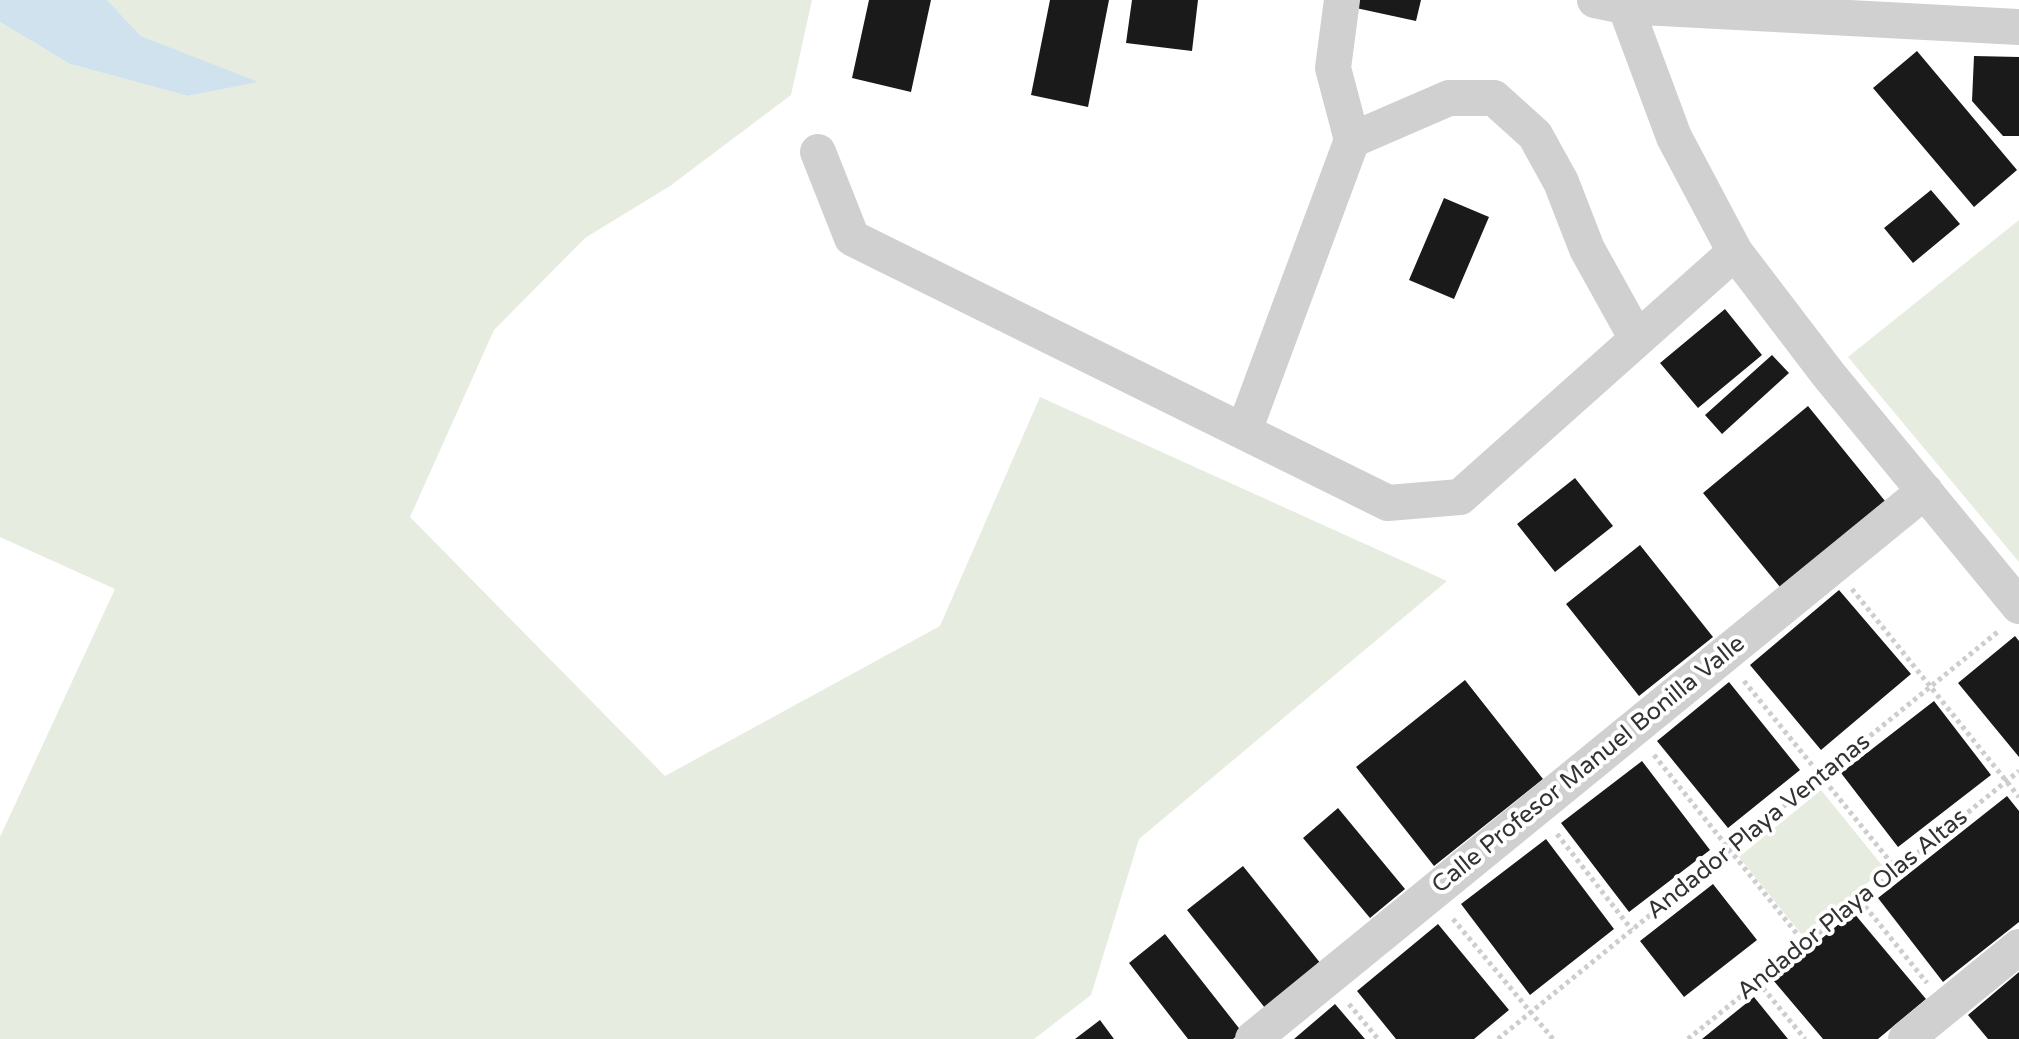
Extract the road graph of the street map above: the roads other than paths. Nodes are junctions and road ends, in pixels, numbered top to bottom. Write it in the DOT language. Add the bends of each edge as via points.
graph roads {
  1 [pos="1342,0"];
  2 [pos="1614,2"];
  3 [pos="2019,27"];
  4 [pos="1352,140"];
  5 [pos="818,152"];
  6 [pos="1735,252"];
  7 [pos="1637,339"];
  8 [pos="1244,431"];
  9 [pos="1925,491"];
  10 [pos="2014,614"];
  11 [pos="2019,947"];
  12 [pos="1253,1039"];
  13 [pos="1906,1039"];
  1 -- 4 [label="street" via="1333,68"];
  2 -- 3 [label="street"];
  2 -- 6 [label="street" via="1674,137"];
  4 -- 7 [label="street" via="1449,98 1494,98 1535,135 1561,182 1587,249"];
  4 -- 8 [label="street"];
  5 -- 8 [label="street" via="852,238"];
  6 -- 7 [label="street"];
  6 -- 9 [label="street"];
  7 -- 8 [label="street" via="1460,497 1388,503"];
  9 -- 10 [label="street"];
  9 -- 12 [label="street, Calle Profesor Manuel Bonilla Valle"];
  11 -- 13 [label="street"];
}
